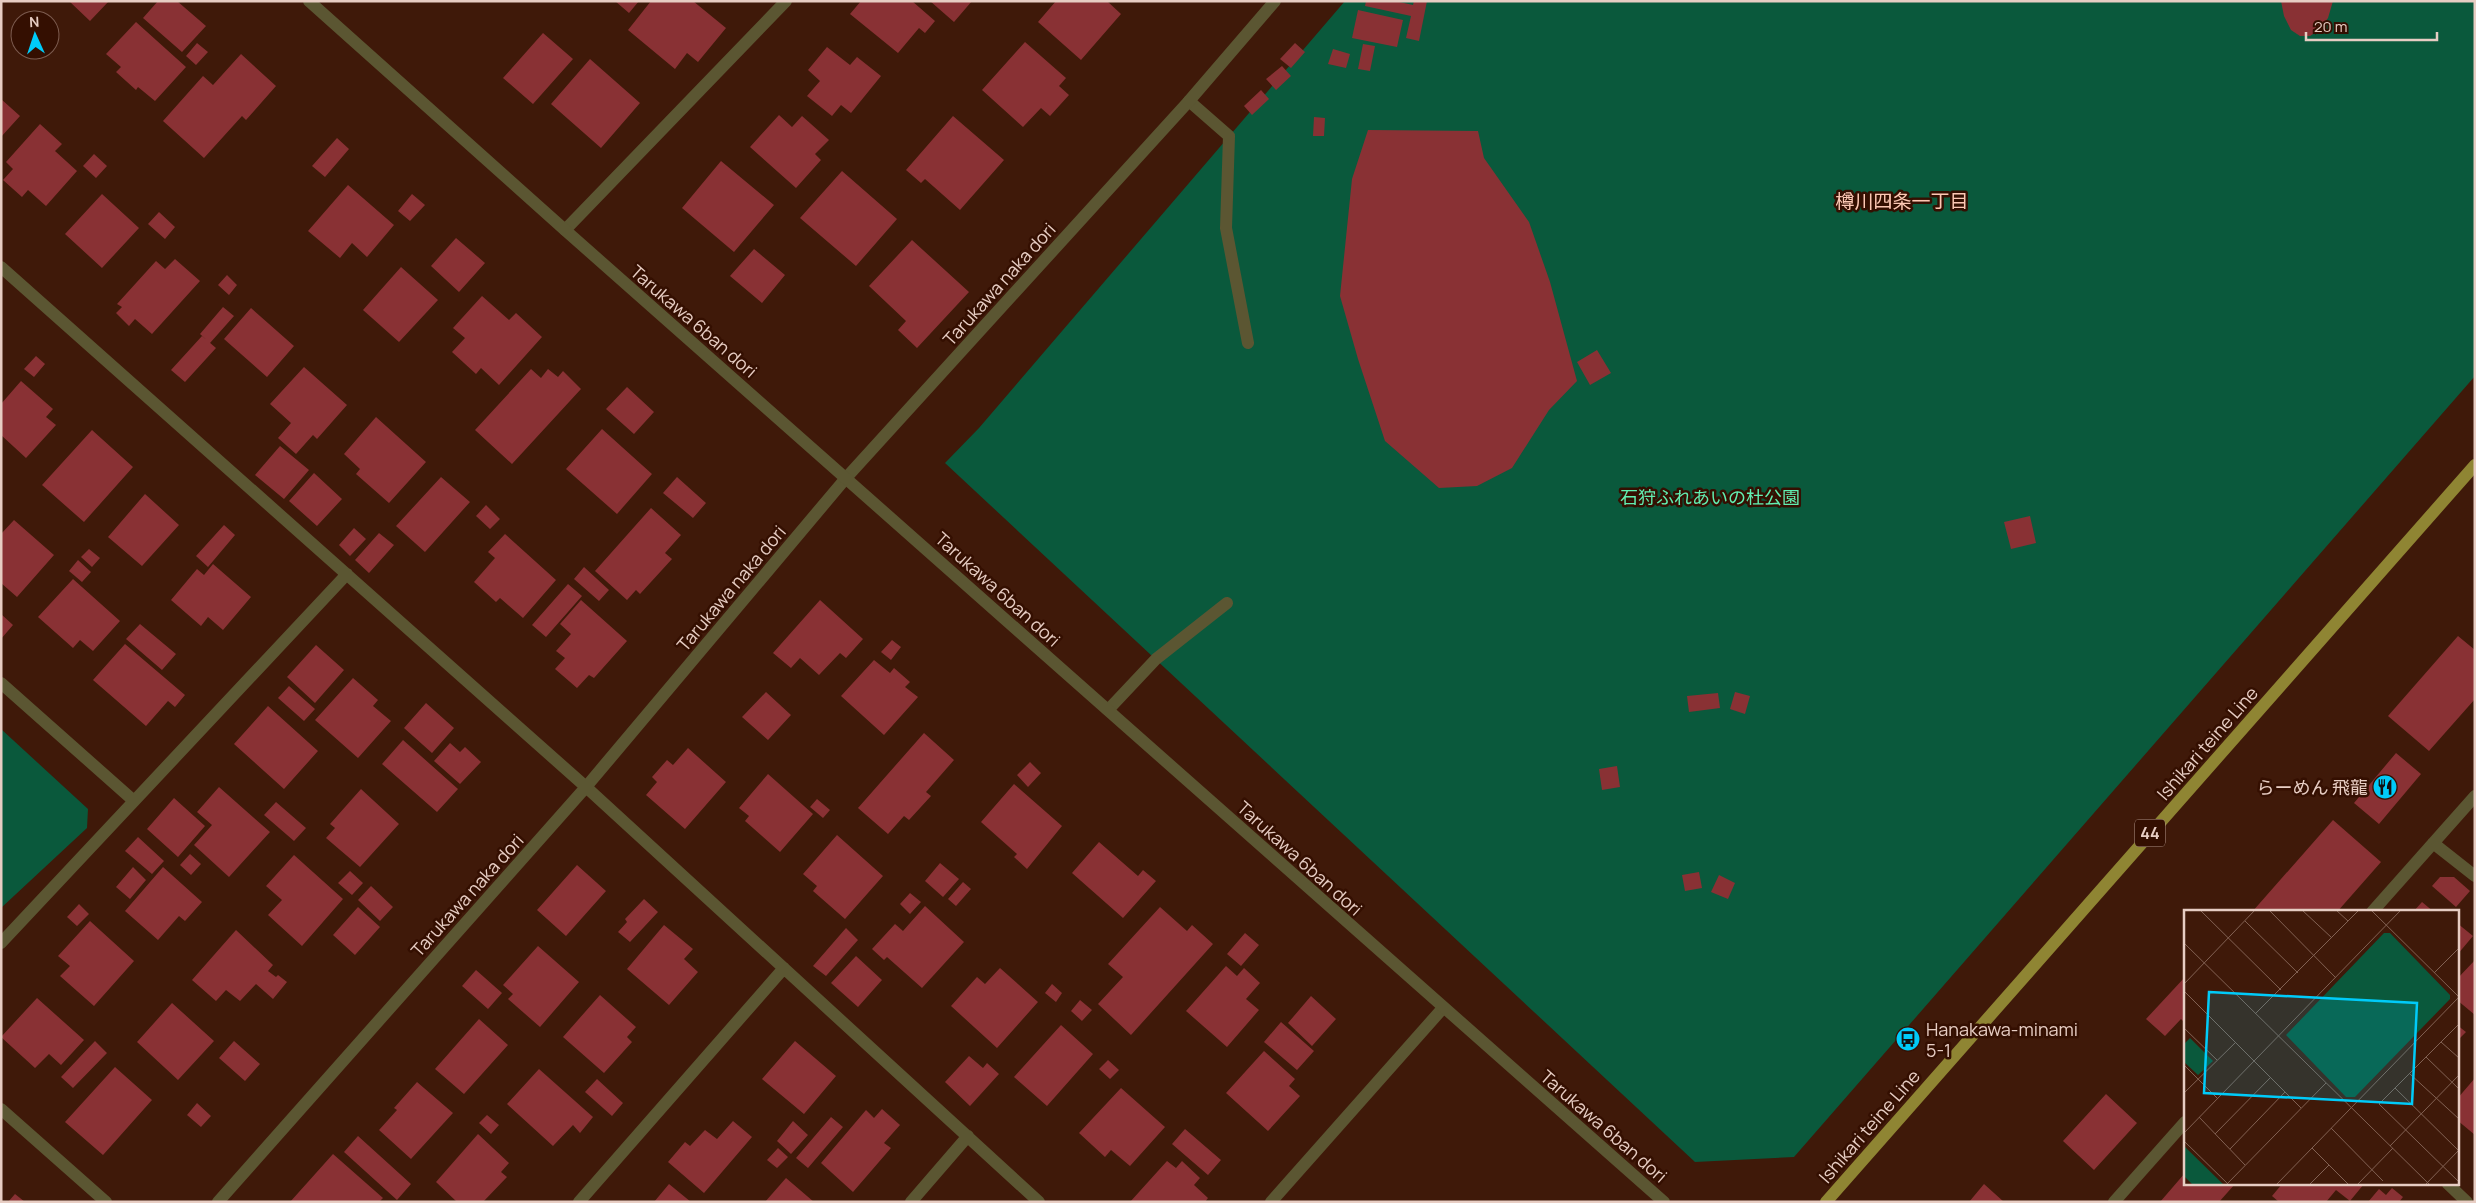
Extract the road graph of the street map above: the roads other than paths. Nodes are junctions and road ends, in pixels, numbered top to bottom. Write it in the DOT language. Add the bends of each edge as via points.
graph roads {
  1 [pos="309,1"];
  2 [pos="786,1"];
  3 [pos="1275,1"];
  4 [pos="1189,101"];
  5 [pos="564,230"];
  6 [pos="1,266"];
  7 [pos="1248,343"];
  8 [pos="2475,465"];
  9 [pos="846,478"];
  10 [pos="347,574"];
  11 [pos="1227,603"];
  12 [pos="1,683"];
  13 [pos="1108,710"];
  14 [pos="586,787"];
  15 [pos="2475,796"];
  16 [pos="134,801"];
  17 [pos="2433,843"];
  18 [pos="2475,876"];
  19 [pos="2374,910"];
  20 [pos="1,944"];
  21 [pos="784,968"];
  22 [pos="1444,1008"];
  23 [pos="1,1109"];
  24 [pos="2184,1123"];
  25 [pos="968,1136"];
  26 [pos="2450,1186"];
  27 [pos="106,1202"];
  28 [pos="218,1202"];
  29 [pos="578,1202"];
  30 [pos="911,1202"];
  31 [pos="1039,1202"];
  32 [pos="1271,1202"];
  33 [pos="1664,1202"];
  34 [pos="1826,1202"];
  35 [pos="2114,1202"];
  36 [pos="2467,1202"];
  1 -- 5 [label="street, Tarukawa 6ban dori"];
  2 -- 5 [label="street"];
  3 -- 4 [label="street, Tarukawa naka dori"];
  4 -- 7 [label="street" via="1229,136 1226,228"];
  4 -- 9 [label="street, Tarukawa naka dori"];
  5 -- 9 [label="street, Tarukawa 6ban dori"];
  6 -- 10 [label="street"];
  8 -- 34 [label="main road, Ishikari teine Line / 44"];
  9 -- 13 [label="street, Tarukawa 6ban dori"];
  9 -- 14 [label="street, Tarukawa naka dori"];
  10 -- 14 [label="street"];
  10 -- 16 [label="street"];
  11 -- 13 [label="street" via="1156,660"];
  12 -- 16 [label="street"];
  13 -- 22 [label="street, Tarukawa 6ban dori"];
  14 -- 21 [label="street"];
  14 -- 28 [label="street, Tarukawa naka dori"];
  15 -- 17 [label="street"];
  16 -- 20 [label="street"];
  17 -- 18 [label="street"];
  17 -- 19 [label="street"];
  21 -- 25 [label="street"];
  21 -- 29 [label="street"];
  22 -- 32 [label="street"];
  22 -- 33 [label="street, Tarukawa 6ban dori"];
  23 -- 27 [label="street"];
  24 -- 35 [label="street"];
  25 -- 30 [label="street"];
  25 -- 31 [label="street"];
  26 -- 36 [label="street"];
}
